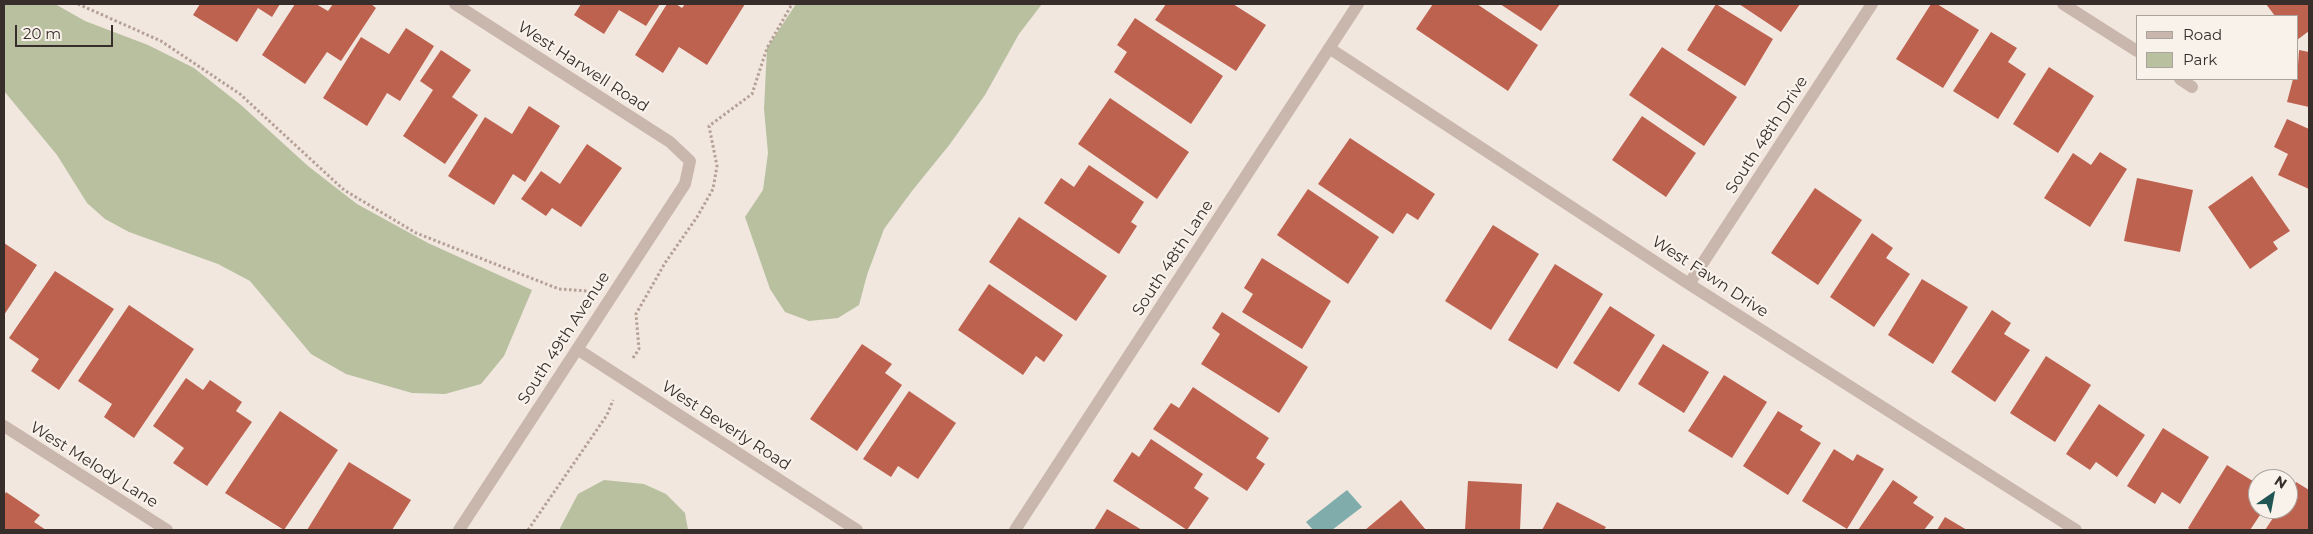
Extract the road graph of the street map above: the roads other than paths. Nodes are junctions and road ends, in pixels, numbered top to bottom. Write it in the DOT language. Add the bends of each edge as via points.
graph roads {
  1 [pos="455,4"];
  2 [pos="1358,4"];
  3 [pos="1872,4"];
  4 [pos="2063,4"];
  5 [pos="1329,48"];
  6 [pos="2136,50"];
  7 [pos="2182,80"];
  8 [pos="2192,86"];
  9 [pos="690,162"];
  10 [pos="1689,284"];
  11 [pos="577,348"];
  12 [pos="4,426"];
  13 [pos="167,530"];
  14 [pos="459,530"];
  15 [pos="856,530"];
  16 [pos="1015,530"];
  17 [pos="2076,530"];
  1 -- 9 [label="street, West Harwell Road" via="670,142"];
  2 -- 5 [label="street, South 48th Lane"];
  3 -- 10 [label="street, South 48th Drive"];
  4 -- 6 [label="street"];
  5 -- 10 [label="street, West Fawn Drive"];
  5 -- 16 [label="street, South 48th Lane"];
  7 -- 8 [label="street"];
  9 -- 11 [label="street, South 49th Avenue" via="685,184"];
  10 -- 17 [label="street, West Fawn Drive"];
  11 -- 14 [label="street, South 49th Avenue"];
  11 -- 15 [label="street, West Beverly Road"];
  12 -- 13 [label="street, West Melody Lane"];
}
